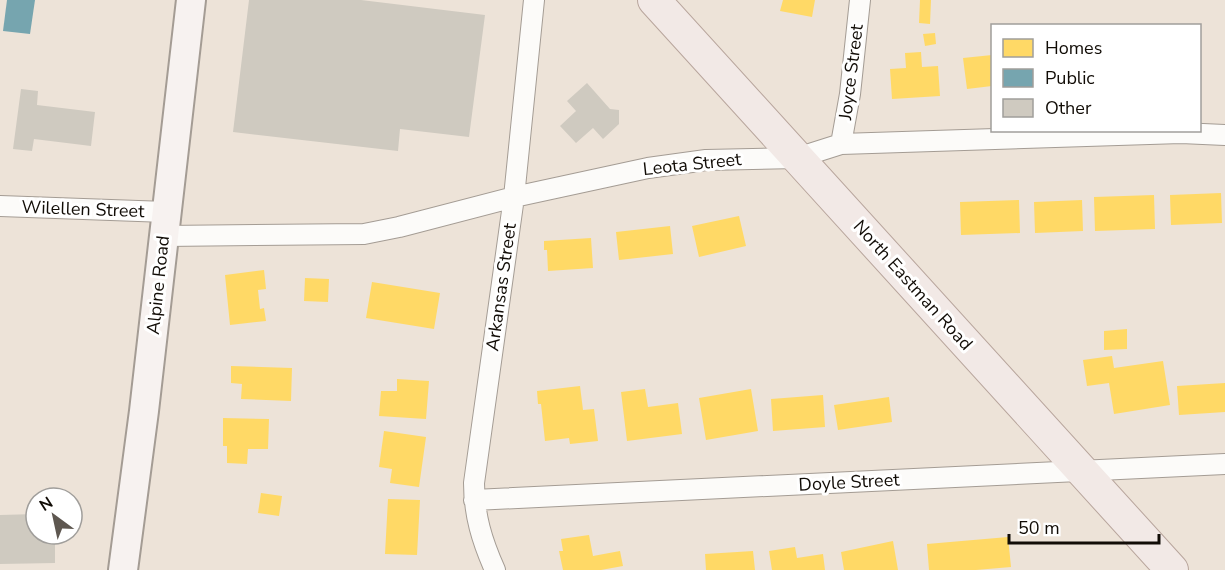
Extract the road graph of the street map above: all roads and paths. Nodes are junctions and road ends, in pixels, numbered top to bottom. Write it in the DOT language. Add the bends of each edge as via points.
graph roads {
  1 [pos="191,0"];
  2 [pos="534,0"];
  3 [pos="654,0"];
  4 [pos="860,0"];
  5 [pos="1225,135"];
  6 [pos="842,144"];
  7 [pos="797,158"];
  8 [pos="514,197"];
  9 [pos="0,206"];
  10 [pos="165,224"];
  11 [pos="1225,464"];
  12 [pos="1082,470"];
  13 [pos="474,500"];
  14 [pos="123,570"];
  15 [pos="495,570"];
  16 [pos="1172,570"];
  1 -- 10 [label="main road, Alpine Road"];
  2 -- 8 [label="street, Arkansas Street"];
  3 -- 7 [label="main road, North Eastman Road"];
  4 -- 6 [label="street, Joyce Street"];
  5 -- 6 [label="street, Leota Street" via="1181,133"];
  6 -- 7 [label="street, Leota Street"];
  7 -- 8 [label="street, Leota Street" via="674,163"];
  7 -- 12 [label="main road, North Eastman Road"];
  8 -- 10 [label="street, Leota Street" via="364,234"];
  8 -- 13 [label="street, Arkansas Street" via="475,462"];
  9 -- 10 [label="street, Wilellen Street"];
  10 -- 14 [label="main road, Alpine Road"];
  11 -- 12 [label="street, Doyle Street"];
  12 -- 13 [label="street, Doyle Street"];
  12 -- 16 [label="main road, North Eastman Road"];
  13 -- 15 [label="street, Arkansas Street" via="480,532"];
}
